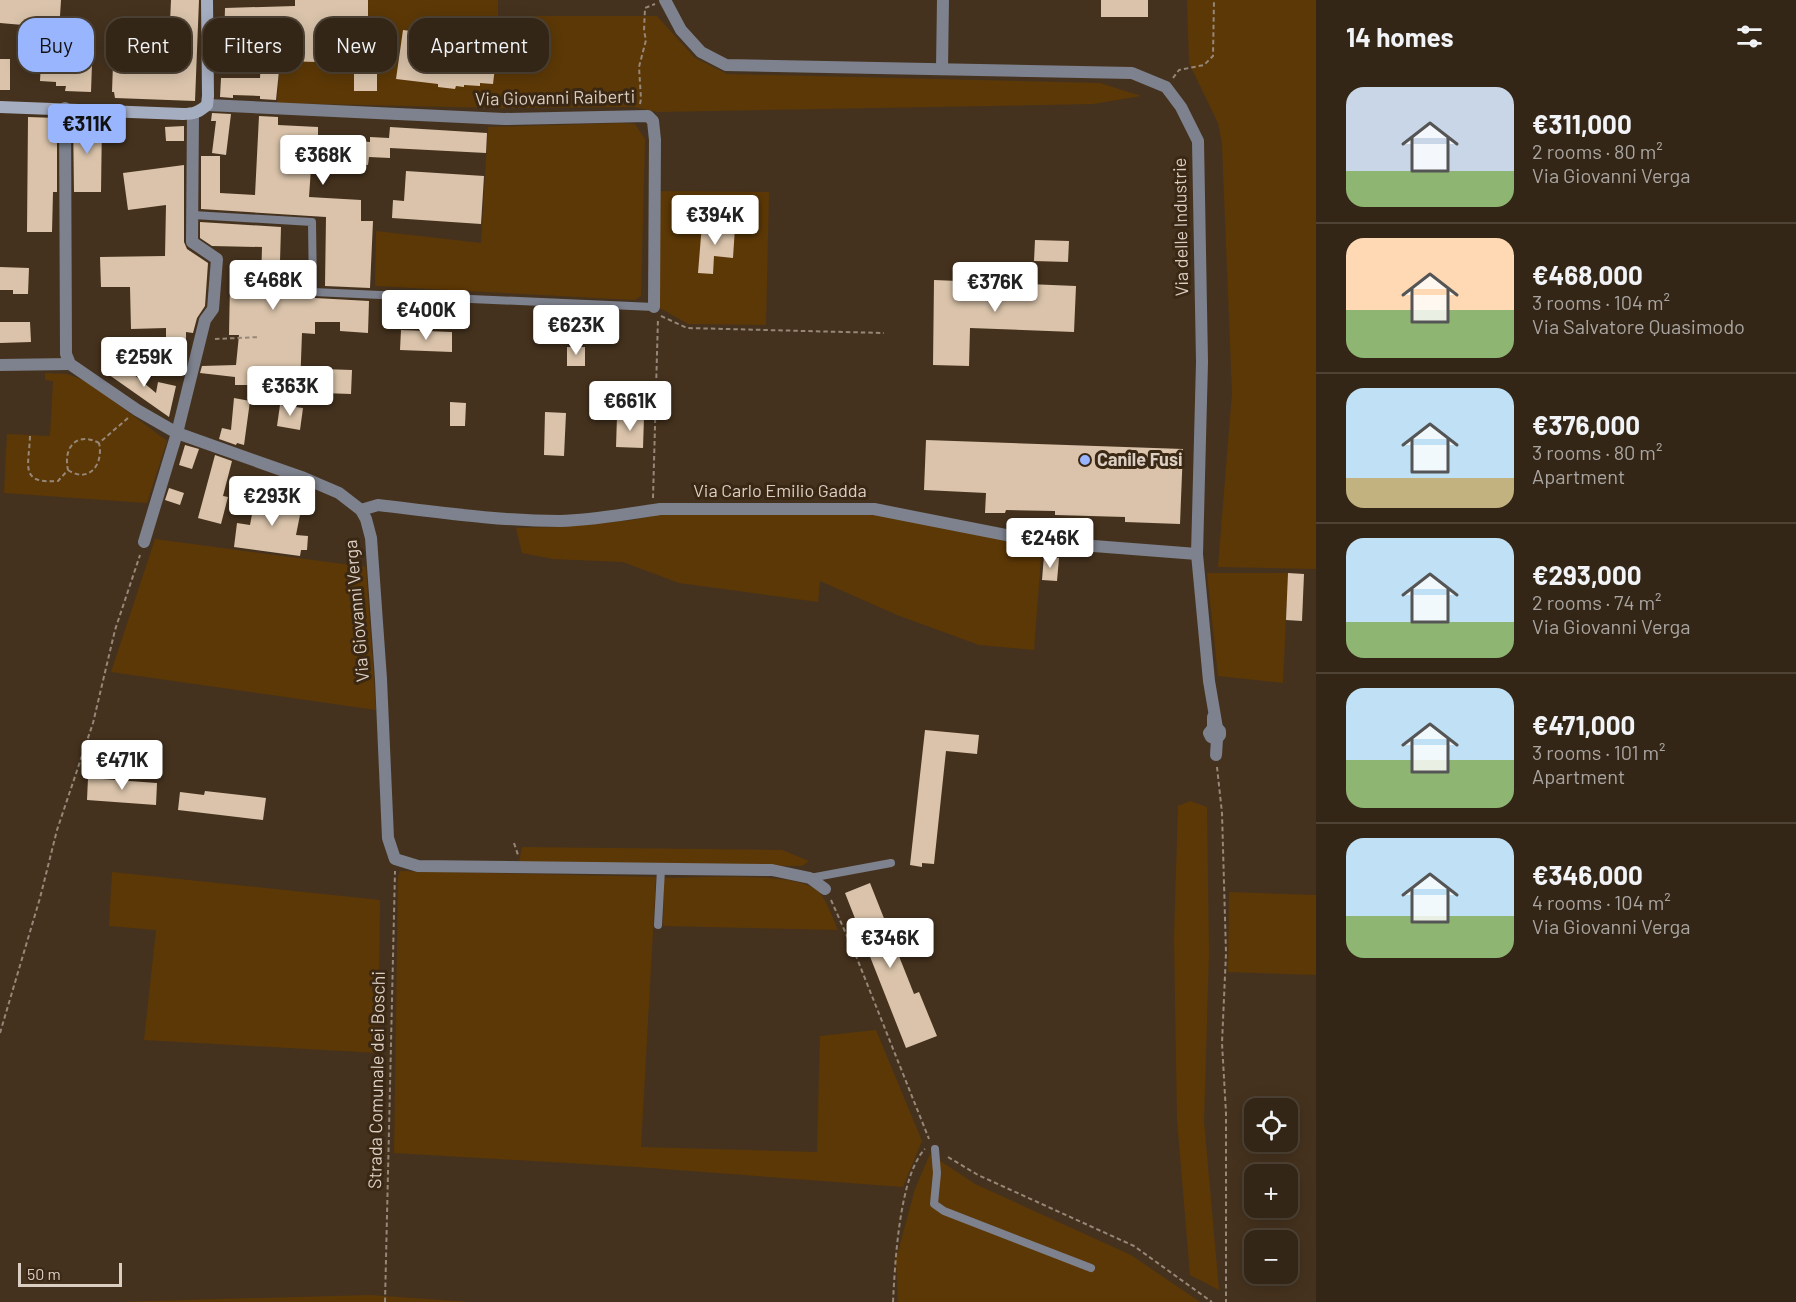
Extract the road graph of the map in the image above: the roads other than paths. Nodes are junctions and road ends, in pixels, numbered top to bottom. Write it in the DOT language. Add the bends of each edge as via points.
graph roads {
  1 [pos="207,0"];
  2 [pos="943,0"];
  3 [pos="660,2"];
  4 [pos="942,68"];
  5 [pos="207,105"];
  6 [pos="0,107"];
  7 [pos="65,108"];
  8 [pos="193,114"];
  9 [pos="193,215"];
  10 [pos="656,311"];
  11 [pos="70,364"];
  12 [pos="0,365"];
  13 [pos="177,433"];
  14 [pos="361,510"];
  15 [pos="144,542"];
  16 [pos="1197,554"];
  17 [pos="1215,736"];
  18 [pos="891,863"];
  19 [pos="661,869"];
  20 [pos="810,878"];
  21 [pos="825,889"];
  22 [pos="658,926"];
  23 [pos="933,1146"];
  24 [pos="1091,1268"];
  1 -- 5 [label="street"];
  2 -- 4 [label="street"];
  3 -- 4 [label="street" via="701,52 726,65"];
  4 -- 16 [label="street, Via delle Industrie" via="1132,72 1166,87 1181,107 1198,141 1202,362"];
  5 -- 8 [label="street"];
  5 -- 10 [label="street, Via Giovanni Raiberti" via="504,119 648,116 653,121 655,140"];
  6 -- 7 [label="street"];
  7 -- 8 [label="street"];
  7 -- 11 [label="street" via="66,354"];
  8 -- 9 [label="street"];
  9 -- 10 [label="lane" via="312,222 313,292"];
  9 -- 13 [label="street" via="192,242 217,259 213,309 205,320"];
  11 -- 12 [label="street"];
  11 -- 13 [label="street"];
  13 -- 14 [label="street" via="324,485"];
  13 -- 15 [label="street"];
  14 -- 16 [label="street, Via Carlo Emilio Gadda" via="378,505 514,520 562,520 653,510 874,509 1042,542"];
  14 -- 19 [label="street, Via Giovanni Verga" via="371,538 388,838 395,859 418,866"];
  16 -- 17 [label="street, Via delle Industrie"];
  18 -- 20 [label="lane"];
  19 -- 20 [label="street" via="772,870"];
  19 -- 22 [label="lane"];
  20 -- 21 [label="street"];
  23 -- 24 [label="lane" via="937,1173 934,1204"];
}
